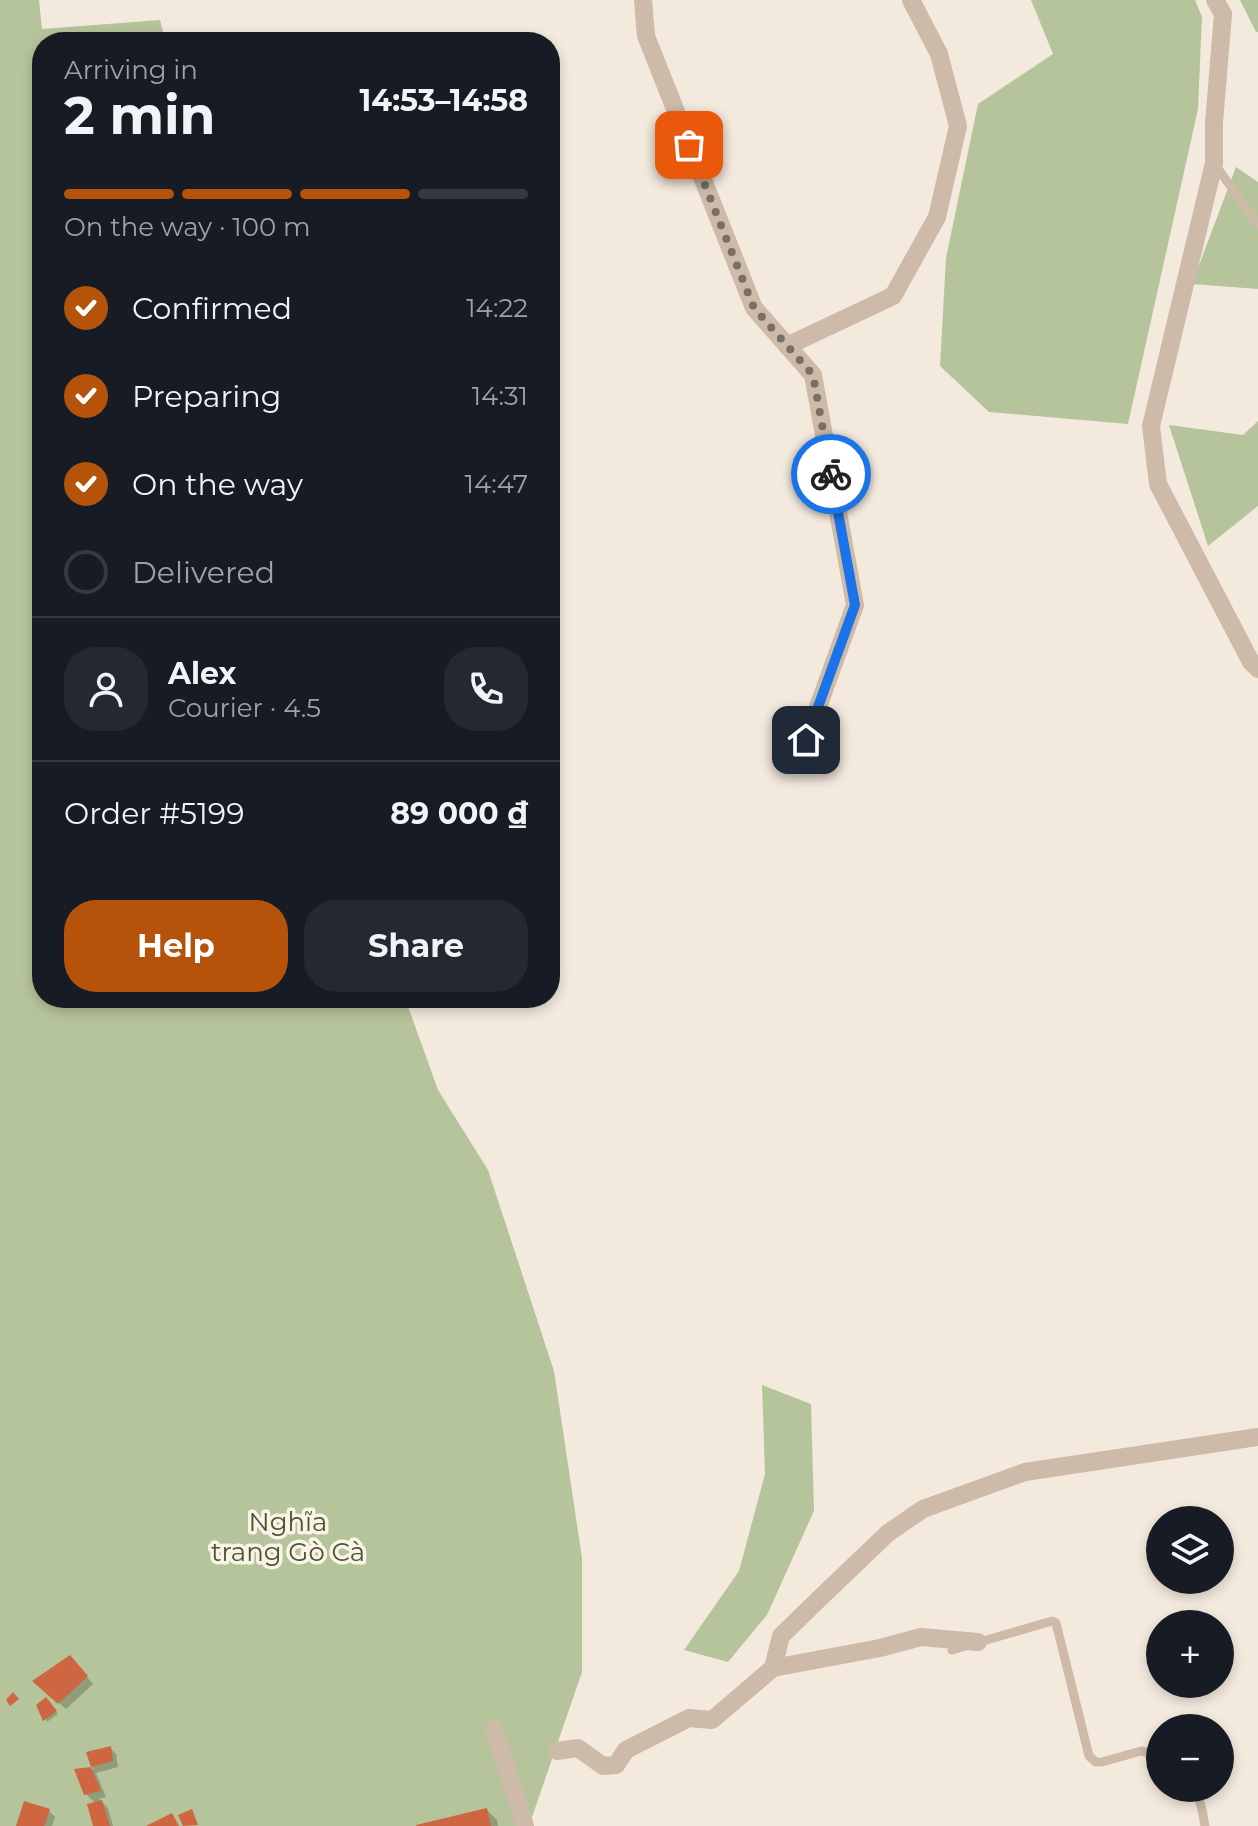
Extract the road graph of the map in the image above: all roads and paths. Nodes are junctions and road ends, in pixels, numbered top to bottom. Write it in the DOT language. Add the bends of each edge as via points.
graph roads {
  1 [pos="643,0"];
  2 [pos="911,0"];
  3 [pos="1215,0"];
  4 [pos="1214,163"];
  5 [pos="1258,225"];
  6 [pos="787,346"];
  7 [pos="1258,669"];
  8 [pos="806,740"];
  9 [pos="1258,1437"];
  10 [pos="978,1642"];
  11 [pos="952,1650"];
  12 [pos="773,1668"];
  13 [pos="494,1729"];
  14 [pos="557,1751"];
  15 [pos="1146,1752"];
  16 [pos="1201,1802"];
  17 [pos="525,1826"];
  18 [pos="1205,1826"];
  1 -- 6 [label="street" via="646,36 754,308"];
  2 -- 6 [label="street" via="939,54 958,126 937,217 893,296"];
  3 -- 4 [label="street" via="1223,14"];
  4 -- 5 [label="lane"];
  4 -- 7 [label="street" via="1151,426 1158,484"];
  6 -- 8 [label="street" via="813,375 855,605"];
  9 -- 12 [label="street" via="1025,1472 923,1509 888,1533 781,1636"];
  10 -- 11 [label="lane"];
  10 -- 12 [label="street" via="921,1637"];
  10 -- 15 [label="lane" via="1056,1623 1089,1756 1102,1762"];
  12 -- 14 [label="street" via="712,1720 689,1718 626,1750 616,1765 603,1766 578,1748"];
  13 -- 17 [label="street"];
  16 -- 18 [label="lane"];
}
